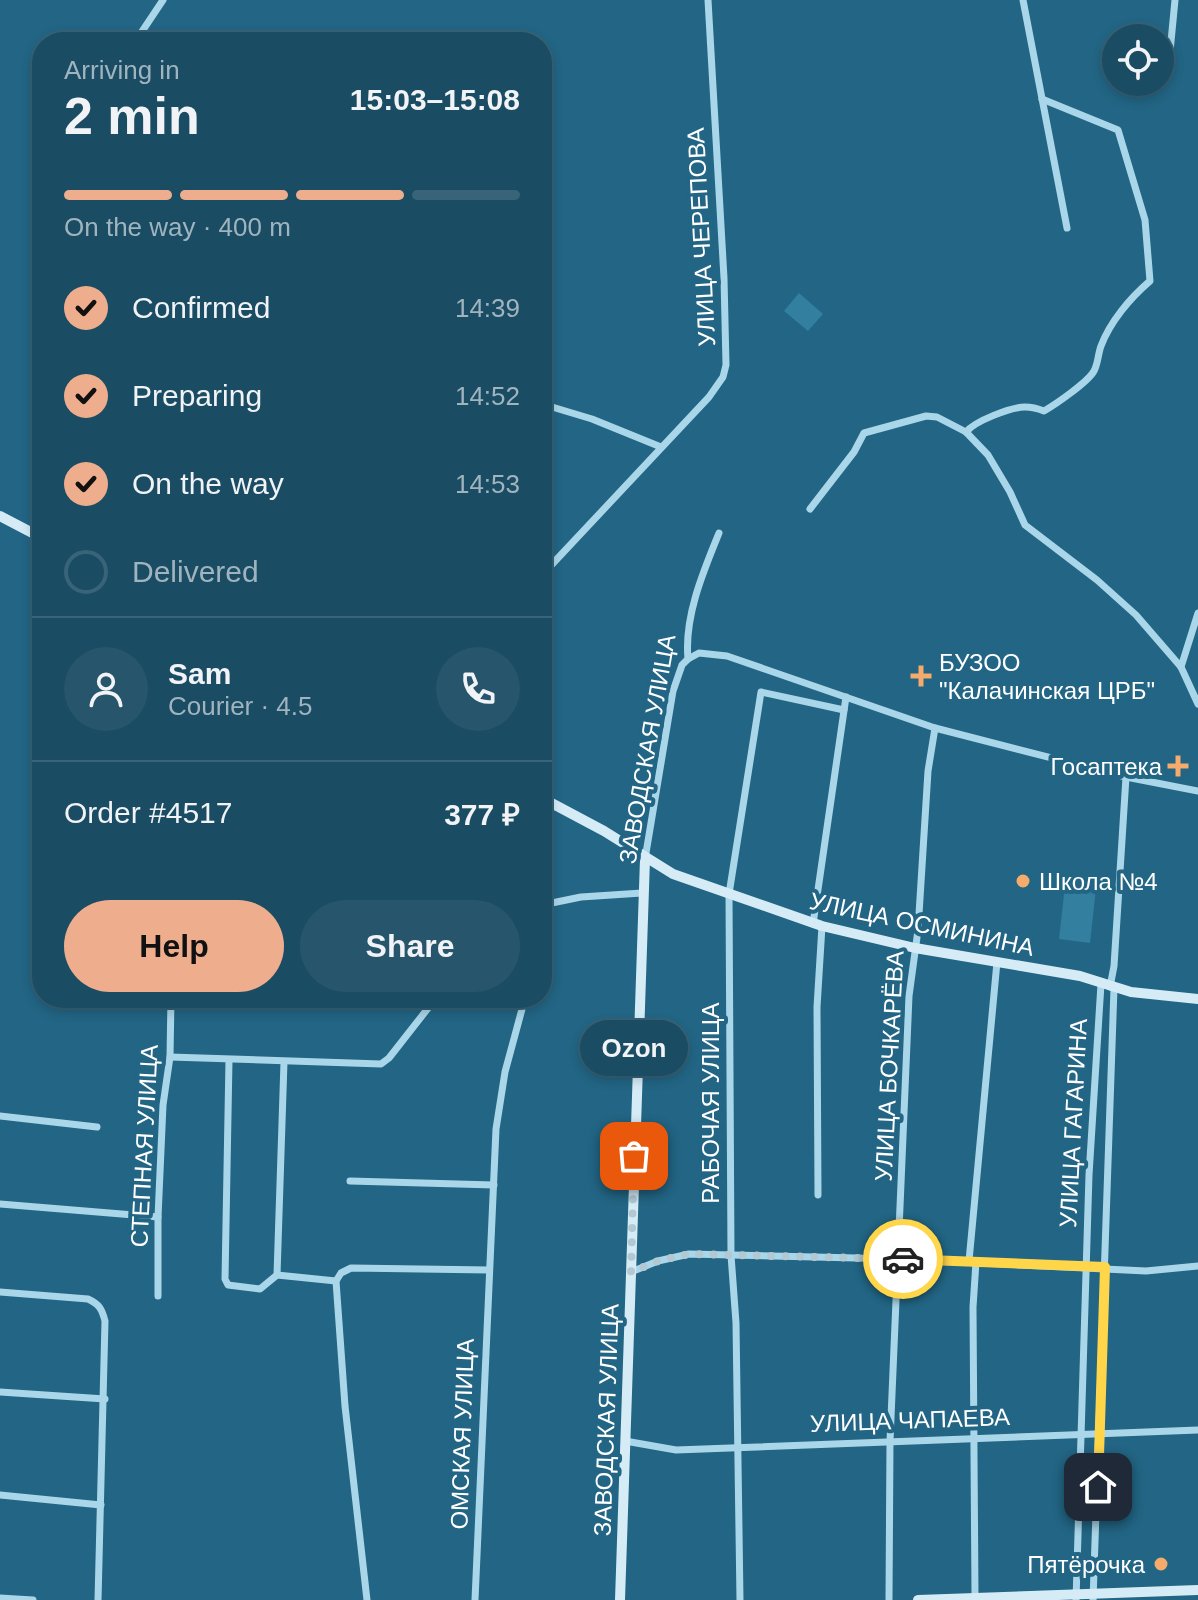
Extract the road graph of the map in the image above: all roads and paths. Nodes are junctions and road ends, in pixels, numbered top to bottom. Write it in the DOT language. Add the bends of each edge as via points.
graph roads {
  1 [pos="163,0"];
  2 [pos="708,0"];
  3 [pos="1023,0"];
  4 [pos="1175,0"];
  5 [pos="1173,24"];
  6 [pos="142,32"];
  7 [pos="1042,99"];
  8 [pos="1067,228"];
  9 [pos="552,407"];
  10 [pos="966,432"];
  11 [pos="661,447"];
  12 [pos="810,509"];
  13 [pos="0,516"];
  14 [pos="32,533"];
  15 [pos="719,533"];
  16 [pos="552,564"];
  17 [pos="1198,613"];
  18 [pos="688,659"];
  19 [pos="1181,667"];
  20 [pos="846,697"];
  21 [pos="1198,704"];
  22 [pos="844,710"];
  23 [pos="935,728"];
  24 [pos="1126,777"];
  25 [pos="1198,791"];
  26 [pos="552,803"];
  27 [pos="645,859"];
  28 [pos="642,893"];
  29 [pos="729,894"];
  30 [pos="552,903"];
  31 [pos="818,925"];
  32 [pos="915,948"];
  33 [pos="997,962"];
  34 [pos="1108,986"];
  35 [pos="1198,999"];
  36 [pos="171,1008"];
  37 [pos="428,1008"];
  38 [pos="523,1008"];
  39 [pos="170,1057"];
  40 [pos="229,1060"];
  41 [pos="284,1062"];
  42 [pos="0,1116"];
  43 [pos="97,1127"];
  44 [pos="350,1181"];
  45 [pos="494,1185"];
  46 [pos="818,1195"];
  47 [pos="0,1204"];
  48 [pos="158,1217"];
  49 [pos="731,1255"];
  50 [pos="898,1259"];
  51 [pos="973,1262"];
  52 [pos="1086,1266"];
  53 [pos="1198,1266"];
  54 [pos="1105,1267"];
  55 [pos="489,1270"];
  56 [pos="631,1272"];
  57 [pos="277,1275"];
  58 [pos="336,1281"];
  59 [pos="0,1292"];
  60 [pos="158,1296"];
  61 [pos="0,1392"];
  62 [pos="105,1399"];
  63 [pos="1198,1430"];
  64 [pos="1100,1433"];
  65 [pos="1081,1434"];
  66 [pos="975,1438"];
  67 [pos="625,1441"];
  68 [pos="890,1441"];
  69 [pos="738,1447"];
  70 [pos="0,1495"];
  71 [pos="101,1505"];
  72 [pos="1198,1590"];
  73 [pos="975,1597"];
  74 [pos="1076,1597"];
  75 [pos="1093,1597"];
  76 [pos="0,1598"];
  77 [pos="33,1600"];
  78 [pos="98,1600"];
  79 [pos="367,1600"];
  80 [pos="475,1600"];
  81 [pos="620,1600"];
  82 [pos="740,1600"];
  83 [pos="889,1600"];
  84 [pos="918,1600"];
  1 -- 6 [label="street"];
  2 -- 11 [label="street, УЛИЦА ЧЕРЕПОВА" via="726,365 709,397"];
  3 -- 7 [label="street"];
  4 -- 5 [label="street"];
  7 -- 8 [label="street"];
  7 -- 10 [label="street" via="1118,130 1145,220 1150,281 1121,312 1101,345 1094,372 1063,399 1044,411 1024,406 995,415"];
  9 -- 11 [label="street"];
  10 -- 12 [label="street" via="926,416 868,430"];
  10 -- 19 [label="street" via="988,455 1025,525 1108,589"];
  11 -- 16 [label="street, УЛИЦА ЧЕРЕПОВА"];
  13 -- 14 [label="street"];
  15 -- 18 [label="street, ЗАВОДСКАЯ УЛИЦА" via="696,599"];
  17 -- 19 [label="street"];
  18 -- 20 [label="street" via="699,653 727,656"];
  18 -- 27 [label="street, ЗАВОДСКАЯ УЛИЦА" via="673,691"];
  19 -- 21 [label="street"];
  20 -- 22 [label="street"];
  20 -- 23 [label="street"];
  22 -- 29 [label="street, РАБОЧАЯ УЛИЦА" via="761,692"];
  22 -- 31 [label="street"];
  23 -- 24 [label="street"];
  23 -- 32 [label="street, УЛИЦА БОЧКАРЁВА"];
  24 -- 25 [label="street"];
  24 -- 34 [label="street, УЛИЦА ГАГАРИНА" via="1114,966"];
  26 -- 27 [label="street, УЛИЦА ОСМИНИНА"];
  27 -- 28 [label="street, ЗАВОДСКАЯ УЛИЦА"];
  27 -- 29 [label="street, УЛИЦА ОСМИНИНА"];
  28 -- 30 [label="street"];
  28 -- 56 [label="street, ЗАВОДСКАЯ УЛИЦА"];
  29 -- 31 [label="street, УЛИЦА ОСМИНИНА"];
  29 -- 49 [label="street, РАБОЧАЯ УЛИЦА"];
  31 -- 32 [label="street, УЛИЦА ОСМИНИНА"];
  31 -- 46 [label="street"];
  32 -- 33 [label="street, УЛИЦА ОСМИНИНА"];
  32 -- 50 [label="street, УЛИЦА БОЧКАРЁВА"];
  33 -- 34 [label="street, УЛИЦА ОСМИНИНА"];
  33 -- 51 [label="street"];
  34 -- 35 [label="street, УЛИЦА ОСМИНИНА"];
  34 -- 52 [label="street, УЛИЦА ГАГАРИНА"];
  34 -- 54 [label="street, УЛИЦА ГАГАРИНА"];
  36 -- 39 [label="street, СТЕПНАЯ УЛИЦА"];
  37 -- 41 [label="street" via="381,1064"];
  38 -- 45 [label="street, ОМСКАЯ УЛИЦА" via="500,1100"];
  39 -- 40 [label="street"];
  39 -- 48 [label="street, СТЕПНАЯ УЛИЦА"];
  40 -- 41 [label="street"];
  40 -- 57 [label="street" via="225,1279 232,1287 260,1289"];
  41 -- 57 [label="street"];
  42 -- 43 [label="street"];
  44 -- 45 [label="street"];
  45 -- 55 [label="street, ОМСКАЯ УЛИЦА"];
  47 -- 48 [label="street"];
  48 -- 60 [label="street, СТЕПНАЯ УЛИЦА"];
  49 -- 50 [label="street"];
  49 -- 56 [label="street" via="689,1254"];
  49 -- 69 [label="street, РАБОЧАЯ УЛИЦА"];
  50 -- 51 [label="street"];
  50 -- 68 [label="street, УЛИЦА БОЧКАРЁВА"];
  51 -- 52 [label="street"];
  51 -- 66 [label="street"];
  52 -- 54 [label="street"];
  52 -- 65 [label="street, УЛИЦА ГАГАРИНА"];
  53 -- 54 [label="street" via="1146,1271"];
  54 -- 64 [label="street, УЛИЦА ГАГАРИНА"];
  55 -- 58 [label="street" via="351,1268"];
  55 -- 80 [label="street, ОМСКАЯ УЛИЦА"];
  56 -- 67 [label="street, ЗАВОДСКАЯ УЛИЦА"];
  57 -- 58 [label="street"];
  58 -- 79 [label="street"];
  59 -- 62 [label="street" via="97,1303 105,1321"];
  61 -- 62 [label="street"];
  62 -- 71 [label="street"];
  63 -- 64 [label="street, УЛИЦА ЧАПАЕВА"];
  64 -- 65 [label="street, УЛИЦА ЧАПАЕВА"];
  64 -- 75 [label="street, УЛИЦА ГАГАРИНА"];
  65 -- 66 [label="street, УЛИЦА ЧАПАЕВА"];
  65 -- 74 [label="street, УЛИЦА ГАГАРИНА"];
  66 -- 68 [label="street, УЛИЦА ЧАПАЕВА"];
  66 -- 73 [label="street"];
  67 -- 69 [label="street, УЛИЦА ЧАПАЕВА" via="676,1450"];
  67 -- 81 [label="street, ЗАВОДСКАЯ УЛИЦА"];
  68 -- 69 [label="street, УЛИЦА ЧАПАЕВА"];
  68 -- 83 [label="street, УЛИЦА БОЧКАРЁВА"];
  69 -- 82 [label="street, РАБОЧАЯ УЛИЦА"];
  70 -- 71 [label="street"];
  71 -- 78 [label="street"];
  72 -- 75 [label="street"];
  73 -- 74 [label="street"];
  73 -- 84 [label="street"];
  74 -- 75 [label="street"];
  76 -- 77 [label="street"];
}
